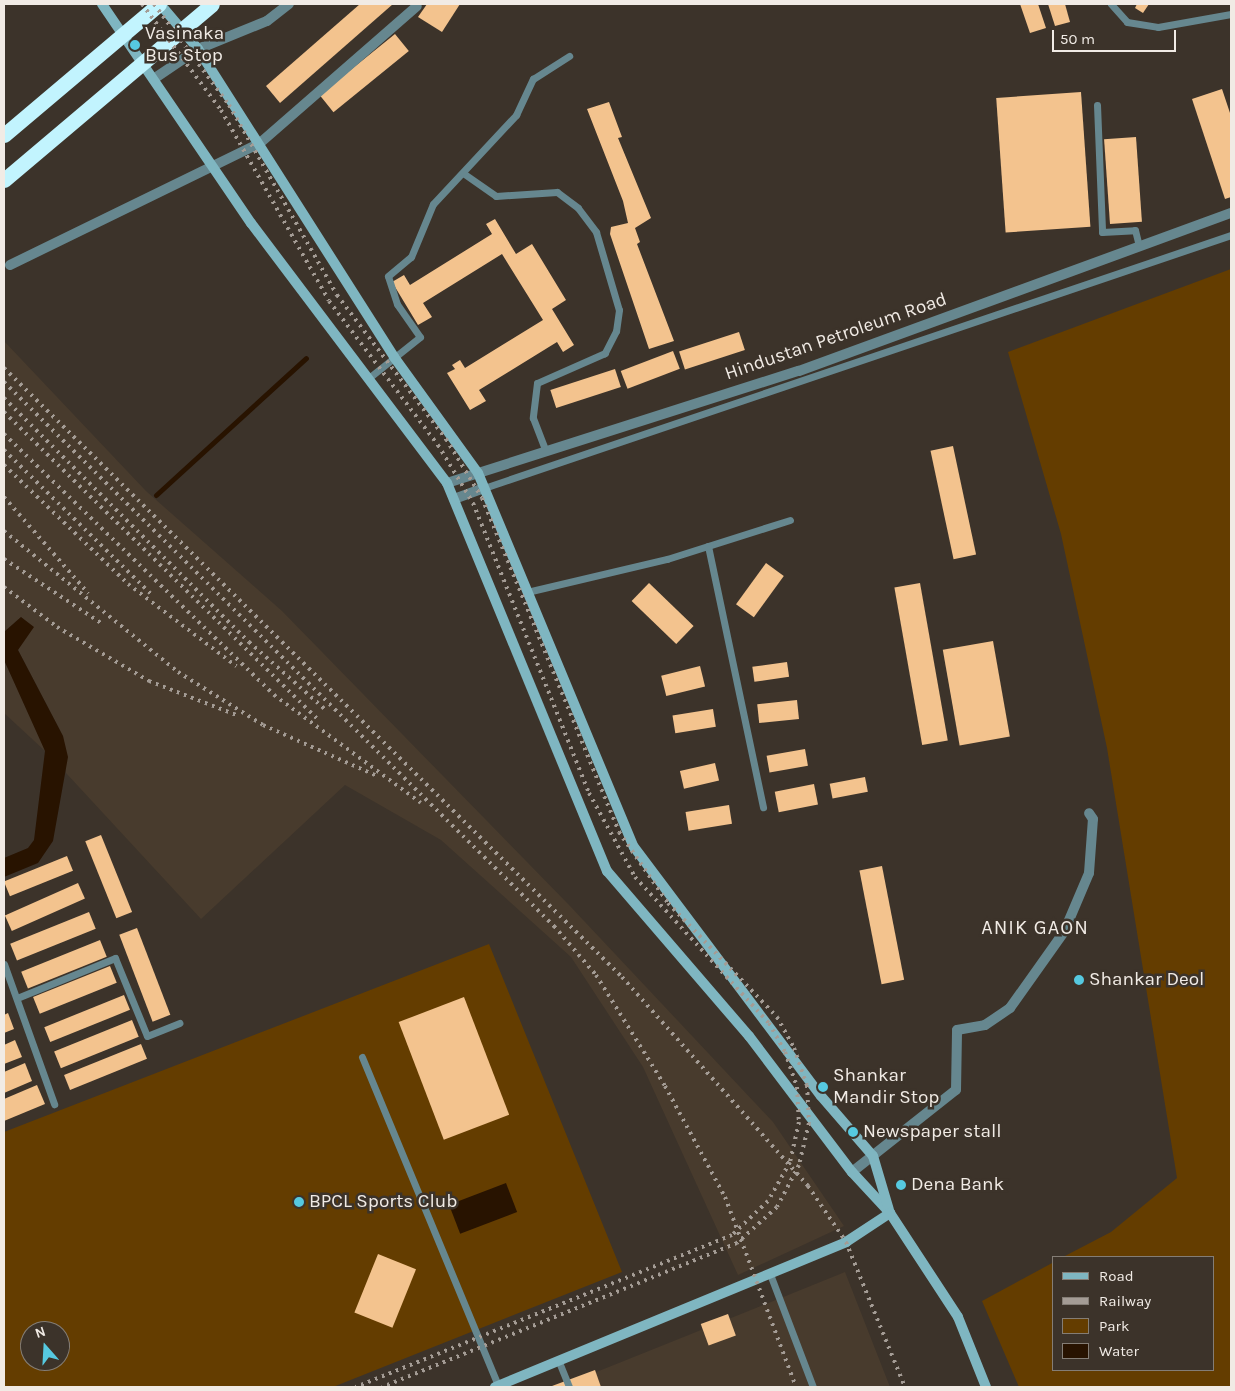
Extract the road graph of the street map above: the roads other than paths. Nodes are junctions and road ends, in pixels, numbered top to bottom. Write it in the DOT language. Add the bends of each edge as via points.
graph roads {
  1 [pos="102,4"];
  2 [pos="159,4"];
  3 [pos="212,4"];
  4 [pos="289,4"];
  5 [pos="1111,4"];
  6 [pos="417,6"];
  7 [pos="1231,14"];
  8 [pos="198,49"];
  9 [pos="569,56"];
  10 [pos="155,78"];
  11 [pos="1097,104"];
  12 [pos="4,135"];
  13 [pos="260,143"];
  14 [pos="216,166"];
  15 [pos="463,173"];
  16 [pos="4,180"];
  17 [pos="1231,213"];
  18 [pos="1231,235"];
  19 [pos="1139,246"];
  20 [pos="10,266"];
  21 [pos="394,357"];
  22 [pos="370,377"];
  23 [pos="546,452"];
  24 [pos="478,473"];
  25 [pos="448,483"];
  26 [pos="484,488"];
  27 [pos="454,499"];
  28 [pos="790,520"];
  29 [pos="708,546"];
  30 [pos="527,592"];
  31 [pos="763,807"];
  32 [pos="1089,813"];
  33 [pos="4,964"];
  34 [pos="17,998"];
  35 [pos="179,1024"];
  36 [pos="362,1057"];
  37 [pos="54,1104"];
  38 [pos="873,1156"];
  39 [pos="852,1172"];
  40 [pos="890,1213"];
  41 [pos="770,1274"];
  42 [pos="559,1362"];
  43 [pos="497,1387"];
  44 [pos="569,1387"];
  45 [pos="814,1387"];
  46 [pos="986,1387"];
  1 -- 10 [label="main road"];
  2 -- 8 [label="main road"];
  2 -- 12 [label="highway"];
  3 -- 16 [label="highway"];
  4 -- 8 [label="street" via="267,21"];
  5 -- 7 [label="lane" via="1127,22 1158,27"];
  6 -- 13 [label="street"];
  8 -- 10 [label="street"];
  8 -- 13 [label="main road"];
  9 -- 15 [label="lane" via="533,79 516,115"];
  10 -- 14 [label="main road"];
  11 -- 19 [label="lane" via="1102,232 1135,230"];
  13 -- 14 [label="street"];
  13 -- 21 [label="main road"];
  14 -- 20 [label="street"];
  14 -- 22 [label="main road" via="251,223"];
  15 -- 21 [label="lane" via="434,204 410,257 388,276 397,304 420,337"];
  15 -- 23 [label="lane" via="496,196 557,192 578,208 596,232 619,310 616,331 605,353 537,383 534,418"];
  17 -- 19 [label="street, Hindustan Petroleum Road"];
  18 -- 26 [label="lane"];
  19 -- 23 [label="street, Hindustan Petroleum Road" via="799,371"];
  21 -- 22 [label="lane"];
  21 -- 24 [label="main road"];
  22 -- 25 [label="main road"];
  23 -- 24 [label="street, Hindustan Petroleum Road"];
  24 -- 25 [label="street, Hindustan Petroleum Road"];
  24 -- 26 [label="main road"];
  25 -- 27 [label="main road"];
  26 -- 27 [label="street"];
  26 -- 30 [label="main road"];
  27 -- 39 [label="main road" via="607,870 750,1036"];
  28 -- 29 [label="lane"];
  29 -- 30 [label="lane"];
  29 -- 31 [label="lane"];
  30 -- 38 [label="main road" via="634,848 821,1096"];
  32 -- 38 [label="street" via="1093,819 1089,873 1064,932 1010,1008 985,1025 957,1030 956,1090"];
  33 -- 34 [label="lane"];
  34 -- 35 [label="lane" via="115,958 147,1036"];
  34 -- 37 [label="lane"];
  36 -- 43 [label="lane"];
  38 -- 39 [label="street"];
  38 -- 40 [label="main road"];
  39 -- 40 [label="main road"];
  40 -- 41 [label="main road" via="872,1229"];
  40 -- 46 [label="main road" via="958,1317"];
  41 -- 42 [label="main road"];
  41 -- 45 [label="lane"];
  42 -- 43 [label="main road"];
  42 -- 44 [label="lane"];
}
